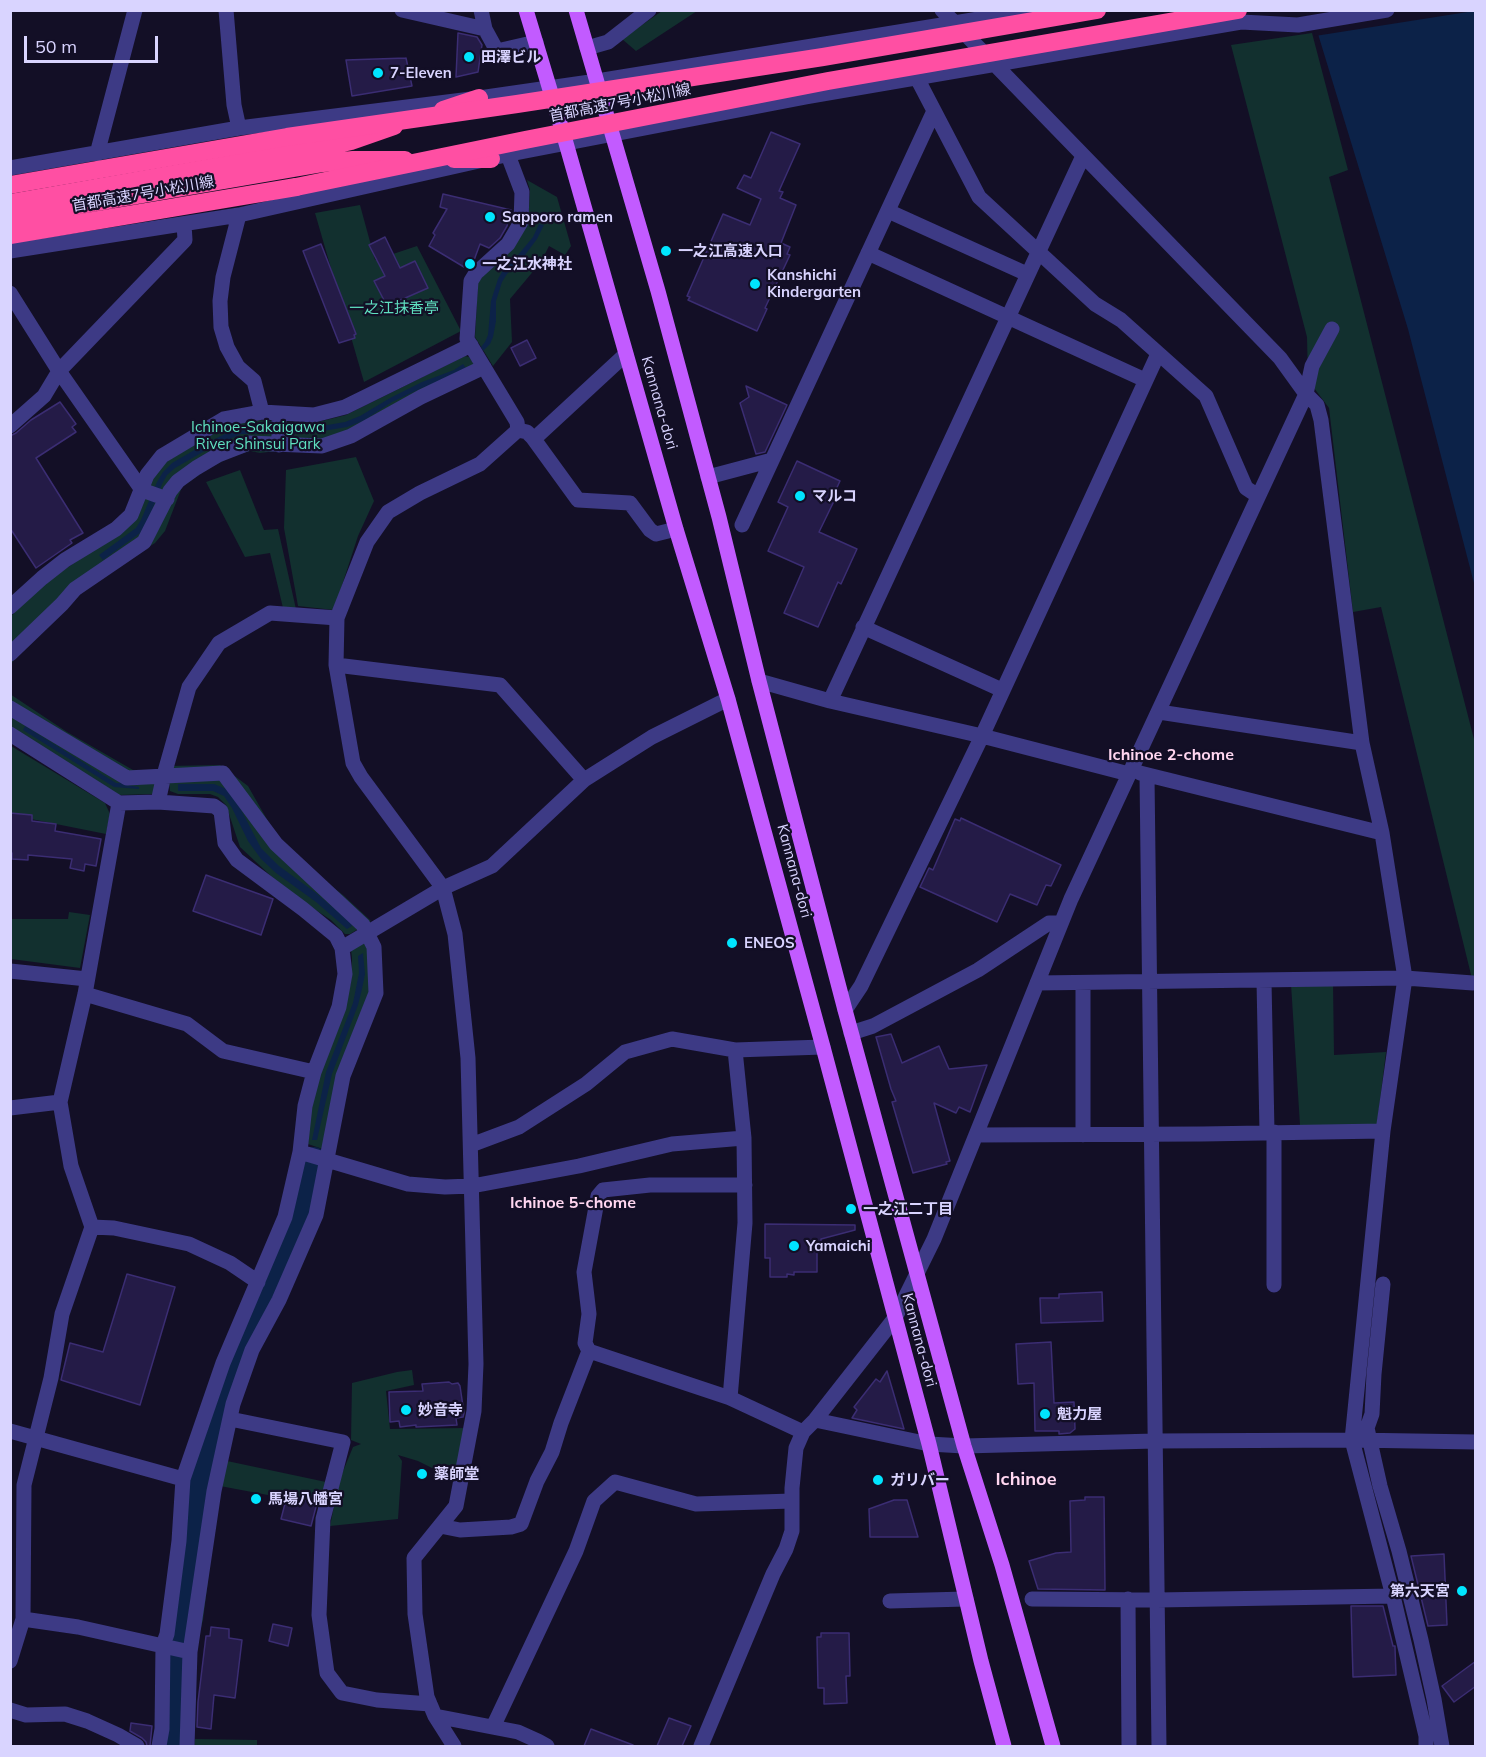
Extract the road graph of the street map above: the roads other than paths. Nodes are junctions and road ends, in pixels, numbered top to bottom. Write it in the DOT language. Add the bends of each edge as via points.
graph roads {
  1 [pos="135,10"];
  2 [pos="225,10"];
  3 [pos="402,10"];
  4 [pos="481,10"];
  5 [pos="526,10"];
  6 [pos="576,10"];
  7 [pos="649,10"];
  8 [pos="942,10"];
  9 [pos="1034,10"];
  10 [pos="1097,10"];
  11 [pos="1387,10"];
  12 [pos="1239,16"];
  13 [pos="956,24"];
  14 [pos="485,29"];
  15 [pos="536,42"];
  16 [pos="587,48"];
  17 [pos="995,64"];
  18 [pos="917,78"];
  19 [pos="597,81"];
  20 [pos="549,88"];
  21 [pos="479,98"];
  22 [pos="934,111"];
  23 [pos="239,128"];
  24 [pos="613,134"];
  25 [pos="566,143"];
  26 [pos="97,154"];
  27 [pos="1083,156"];
  28 [pos="499,157"];
  29 [pos="292,161"];
  30 [pos="10,168"];
  31 [pos="10,185"];
  32 [pos="10,202"];
  33 [pos="888,211"];
  34 [pos="239,215"];
  35 [pos="10,217"];
  36 [pos="184,224"];
  37 [pos="10,235"];
  38 [pos="10,250"];
  39 [pos="1038,251"];
  40 [pos="868,253"];
  41 [pos="1027,274"];
  42 [pos="10,293"];
  43 [pos="1007,317"];
  44 [pos="1332,329"];
  45 [pos="471,345"];
  46 [pos="626,354"];
  47 [pos="1158,354"];
  48 [pos="484,367"];
  49 [pos="59,371"];
  50 [pos="1145,380"];
  51 [pos="1306,394"];
  52 [pos="262,412"];
  53 [pos="279,417"];
  54 [pos="10,426"];
  55 [pos="518,430"];
  56 [pos="534,439"];
  57 [pos="279,442"];
  58 [pos="772,460"];
  59 [pos="708,477"];
  60 [pos="155,495"];
  61 [pos="1258,496"];
  62 [pos="742,525"];
  63 [pos="676,529"];
  64 [pos="10,607"];
  65 [pos="337,618"];
  66 [pos="863,627"];
  67 [pos="10,654"];
  68 [pos="336,665"];
  69 [pos="759,681"];
  70 [pos="1002,690"];
  71 [pos="728,699"];
  72 [pos="830,701"];
  73 [pos="10,708"];
  74 [pos="1159,712"];
  75 [pos="10,734"];
  76 [pos="982,736"];
  77 [pos="1362,743"];
  78 [pos="1131,772"];
  79 [pos="1148,776"];
  80 [pos="584,780"];
  81 [pos="161,789"];
  82 [pos="119,803"];
  83 [pos="1382,832"];
  84 [pos="443,888"];
  85 [pos="1062,922"];
  86 [pos="357,936"];
  87 [pos="10,971"];
  88 [pos="1405,978"];
  89 [pos="87,979"];
  90 [pos="1264,981"];
  91 [pos="1150,982"];
  92 [pos="1037,983"];
  93 [pos="1083,983"];
  94 [pos="1473,983"];
  95 [pos="85,994"];
  96 [pos="845,1010"];
  97 [pos="851,1033"];
  98 [pos="824,1047"];
  99 [pos="735,1050"];
  100 [pos="314,1072"];
  101 [pos="60,1102"];
  102 [pos="10,1108"];
  103 [pos="1383,1131"];
  104 [pos="1270,1132"];
  105 [pos="1151,1134"];
  106 [pos="976,1135"];
  107 [pos="1083,1135"];
  108 [pos="744,1138"];
  109 [pos="471,1145"];
  110 [pos="300,1152"];
  111 [pos="327,1161"];
  112 [pos="745,1185"];
  113 [pos="472,1186"];
  114 [pos="92,1227"];
  115 [pos="917,1275"];
  116 [pos="258,1282"];
  117 [pos="1383,1284"];
  118 [pos="1274,1285"];
  119 [pos="894,1318"];
  120 [pos="589,1351"];
  121 [pos="730,1398"];
  122 [pos="230,1419"];
  123 [pos="815,1420"];
  124 [pos="10,1431"];
  125 [pos="803,1432"];
  126 [pos="38,1437"];
  127 [pos="1352,1440"];
  128 [pos="1370,1440"];
  129 [pos="1155,1441"];
  130 [pos="1476,1442"];
  131 [pos="929,1444"];
  132 [pos="964,1446"];
  133 [pos="183,1479"];
  134 [pos="792,1501"];
  135 [pos="440,1526"];
  136 [pos="17,1532"];
  137 [pos="1393,1596"];
  138 [pos="966,1599"];
  139 [pos="1032,1599"];
  140 [pos="1128,1599"];
  141 [pos="1157,1600"];
  142 [pos="890,1601"];
  143 [pos="23,1619"];
  144 [pos="178,1649"];
  145 [pos="10,1661"];
  146 [pos="10,1710"];
  147 [pos="433,1710"];
  148 [pos="493,1727"];
  149 [pos="137,1746"];
  150 [pos="159,1746"];
  151 [pos="187,1746"];
  152 [pos="454,1746"];
  153 [pos="547,1746"];
  154 [pos="700,1746"];
  155 [pos="1004,1746"];
  156 [pos="1053,1746"];
  157 [pos="1129,1746"];
  158 [pos="1159,1746"];
  159 [pos="1426,1746"];
  160 [pos="1442,1746"];
  1 -- 26 [label="street"];
  2 -- 23 [label="street"];
  3 -- 14 [label="street"];
  4 -- 14 [label="street"];
  5 -- 15 [label="main road, Kannana-dori"];
  6 -- 16 [label="main road, Kannana-dori"];
  7 -- 16 [label="street" via="608,42"];
  8 -- 13 [label="street"];
  9 -- 13 [label="street"];
  10 -- 31 [label="highway, 首都高速7号小松川線, bridge" via="812,59 287,136"];
  11 -- 12 [label="street" via="1298,25"];
  12 -- 17 [label="street"];
  12 -- 37 [label="highway, 首都高速7号小松川線, bridge" via="805,86 297,187"];
  13 -- 17 [label="street"];
  13 -- 19 [label="street"];
  14 -- 15 [label="street" via="497,51"];
  15 -- 20 [label="main road, Kannana-dori"];
  16 -- 19 [label="main road, Kannana-dori"];
  17 -- 18 [label="street"];
  17 -- 27 [label="street"];
  18 -- 22 [label="street"];
  18 -- 24 [label="street"];
  19 -- 20 [label="street"];
  19 -- 24 [label="main road, Kannana-dori"];
  20 -- 21 [label="street"];
  20 -- 25 [label="main road, Kannana-dori"];
  21 -- 23 [label="street"];
  21 -- 29 [label="highway"];
  22 -- 33 [label="street"];
  22 -- 39 [label="street" via="979,197"];
  23 -- 26 [label="street"];
  24 -- 25 [label="street"];
  24 -- 59 [label="main road, Kannana-dori"];
  25 -- 28 [label="street"];
  25 -- 46 [label="main road, Kannana-dori"];
  26 -- 30 [label="street"];
  27 -- 39 [label="street"];
  27 -- 51 [label="street" via="1280,358"];
  28 -- 29 [label="highway"];
  28 -- 34 [label="street"];
  28 -- 45 [label="street" via="522,192 521,222 508,244 471,281"];
  29 -- 32 [label="highway"];
  29 -- 35 [label="highway"];
  33 -- 40 [label="street"];
  33 -- 41 [label="street"];
  34 -- 36 [label="street"];
  34 -- 52 [label="street" via="223,277 221,327 238,367 254,381"];
  36 -- 38 [label="street"];
  36 -- 49 [label="street" via="185,240"];
  39 -- 41 [label="street"];
  39 -- 47 [label="street" via="1095,304 1121,320"];
  40 -- 43 [label="street"];
  40 -- 58 [label="street"];
  41 -- 43 [label="street"];
  42 -- 49 [label="street"];
  43 -- 50 [label="street"];
  43 -- 66 [label="street"];
  44 -- 51 [label="street" via="1312,366"];
  45 -- 48 [label="street"];
  45 -- 53 [label="street" via="345,407 314,415"];
  46 -- 56 [label="street"];
  46 -- 63 [label="main road, Kannana-dori"];
  47 -- 50 [label="street"];
  47 -- 61 [label="street" via="1206,396 1246,488"];
  48 -- 55 [label="street"];
  48 -- 57 [label="street" via="351,436 322,446"];
  49 -- 54 [label="street" via="44,396"];
  49 -- 60 [label="street"];
  50 -- 70 [label="street"];
  51 -- 61 [label="street"];
  51 -- 77 [label="street" via="1317,405 1321,420"];
  52 -- 53 [label="street"];
  52 -- 60 [label="street" via="224,419 162,456 147,475"];
  53 -- 57 [label="street"];
  55 -- 56 [label="street"];
  55 -- 65 [label="street" via="480,464 388,512 367,542"];
  56 -- 63 [label="street" via="578,500 630,503 656,534"];
  57 -- 60 [label="street" via="249,443 218,455 178,481 171,491"];
  58 -- 59 [label="street"];
  58 -- 62 [label="street"];
  59 -- 69 [label="main road, Kannana-dori"];
  60 -- 64 [label="street" via="116,530 65,560"];
  60 -- 67 [label="street" via="144,542 75,590"];
  61 -- 74 [label="street"];
  63 -- 71 [label="main road, Kannana-dori"];
  65 -- 68 [label="street"];
  65 -- 81 [label="street" via="270,613 219,643 189,687"];
  66 -- 70 [label="street"];
  66 -- 72 [label="street"];
  68 -- 80 [label="street" via="500,685"];
  68 -- 84 [label="street" via="353,763"];
  69 -- 72 [label="street"];
  69 -- 96 [label="main road, Kannana-dori"];
  70 -- 76 [label="street"];
  71 -- 80 [label="street" via="652,737"];
  71 -- 98 [label="main road, Kannana-dori"];
  72 -- 76 [label="street"];
  73 -- 81 [label="street" via="127,777"];
  74 -- 77 [label="street"];
  74 -- 78 [label="street"];
  75 -- 82 [label="street"];
  76 -- 78 [label="street"];
  76 -- 96 [label="street" via="861,986"];
  77 -- 83 [label="street"];
  78 -- 79 [label="street"];
  78 -- 85 [label="street"];
  79 -- 83 [label="street"];
  79 -- 91 [label="street"];
  80 -- 84 [label="street" via="492,866"];
  81 -- 82 [label="street"];
  81 -- 86 [label="street" via="221,811 225,843 237,860 336,936"];
  81 -- 86 [label="street" via="223,773 276,844"];
  82 -- 89 [label="street"];
  83 -- 88 [label="street"];
  84 -- 86 [label="street"];
  84 -- 109 [label="street" via="455,934 468,1058"];
  85 -- 92 [label="street"];
  85 -- 97 [label="street" via="1049,923 978,970 873,1026"];
  86 -- 100 [label="street" via="339,1007"];
  86 -- 111 [label="street" via="374,947 376,993 343,1076"];
  87 -- 89 [label="street"];
  88 -- 90 [label="street"];
  88 -- 94 [label="street"];
  88 -- 103 [label="street"];
  89 -- 95 [label="street"];
  90 -- 91 [label="street"];
  90 -- 104 [label="street"];
  91 -- 93 [label="street"];
  91 -- 105 [label="street"];
  92 -- 93 [label="street"];
  92 -- 106 [label="street"];
  93 -- 107 [label="street"];
  95 -- 100 [label="street" via="187,1024 223,1052"];
  95 -- 101 [label="street"];
  96 -- 97 [label="main road, Kannana-dori"];
  97 -- 115 [label="main road, Kannana-dori"];
  98 -- 99 [label="street"];
  98 -- 119 [label="main road, Kannana-dori"];
  99 -- 108 [label="street"];
  99 -- 109 [label="street" via="672,1039 625,1052 586,1084 519,1127"];
  100 -- 110 [label="street" via="305,1106"];
  101 -- 102 [label="street"];
  101 -- 114 [label="street" via="71,1166"];
  103 -- 104 [label="street"];
  103 -- 127 [label="street"];
  104 -- 105 [label="street"];
  104 -- 118 [label="street"];
  105 -- 107 [label="street"];
  105 -- 129 [label="street"];
  106 -- 107 [label="street"];
  106 -- 115 [label="street"];
  108 -- 112 [label="street"];
  108 -- 113 [label="street" via="672,1144"];
  109 -- 113 [label="street"];
  110 -- 111 [label="street"];
  110 -- 116 [label="street" via="285,1217"];
  111 -- 113 [label="street" via="408,1184"];
  111 -- 122 [label="street" via="316,1215 252,1350"];
  112 -- 120 [label="street" via="650,1185 603,1190 598,1196 584,1272 589,1314 585,1343"];
  112 -- 121 [label="street"];
  113 -- 135 [label="street" via="474,1411 456,1506"];
  114 -- 116 [label="street" via="189,1244 230,1263"];
  114 -- 126 [label="street" via="62,1314"];
  115 -- 119 [label="street"];
  115 -- 132 [label="main road, Kannana-dori"];
  116 -- 133 [label="street" via="223,1363"];
  117 -- 128 [label="street" via="1372,1414 1367,1428"];
  119 -- 123 [label="street"];
  119 -- 131 [label="main road, Kannana-dori"];
  120 -- 121 [label="street"];
  120 -- 135 [label="street" via="521,1524 460,1530"];
  121 -- 125 [label="street"];
  122 -- 144 [label="street"];
  122 -- 147 [label="street" via="343,1442 323,1519 319,1615 327,1673 342,1693"];
  123 -- 125 [label="street"];
  123 -- 131 [label="street"];
  124 -- 126 [label="street"];
  125 -- 134 [label="street" via="796,1448"];
  126 -- 133 [label="street"];
  126 -- 136 [label="street" via="24,1485"];
  127 -- 128 [label="street"];
  127 -- 129 [label="street"];
  127 -- 137 [label="street"];
  128 -- 130 [label="street"];
  128 -- 160 [label="street" via="1421,1640"];
  129 -- 132 [label="street"];
  129 -- 141 [label="street"];
  131 -- 132 [label="street"];
  131 -- 138 [label="main road, Kannana-dori"];
  132 -- 156 [label="main road, Kannana-dori"];
  133 -- 144 [label="street" via="167,1634"];
  134 -- 148 [label="street" via="696,1504 615,1482 594,1501 576,1551"];
  134 -- 154 [label="street" via="792,1531 786,1549"];
  135 -- 147 [label="street" via="414,1558 415,1614"];
  136 -- 143 [label="street"];
  137 -- 141 [label="street"];
  137 -- 159 [label="street"];
  138 -- 142 [label="street"];
  138 -- 155 [label="main road, Kannana-dori"];
  139 -- 140 [label="street"];
  140 -- 141 [label="street"];
  140 -- 157 [label="street"];
  141 -- 158 [label="street"];
  143 -- 144 [label="street"];
  143 -- 145 [label="street"];
  144 -- 150 [label="street"];
  144 -- 151 [label="street"];
  146 -- 149 [label="street" via="26,1716 65,1714 98,1725"];
  147 -- 148 [label="street"];
  147 -- 152 [label="street"];
  148 -- 153 [label="street" via="518,1732"];
}
